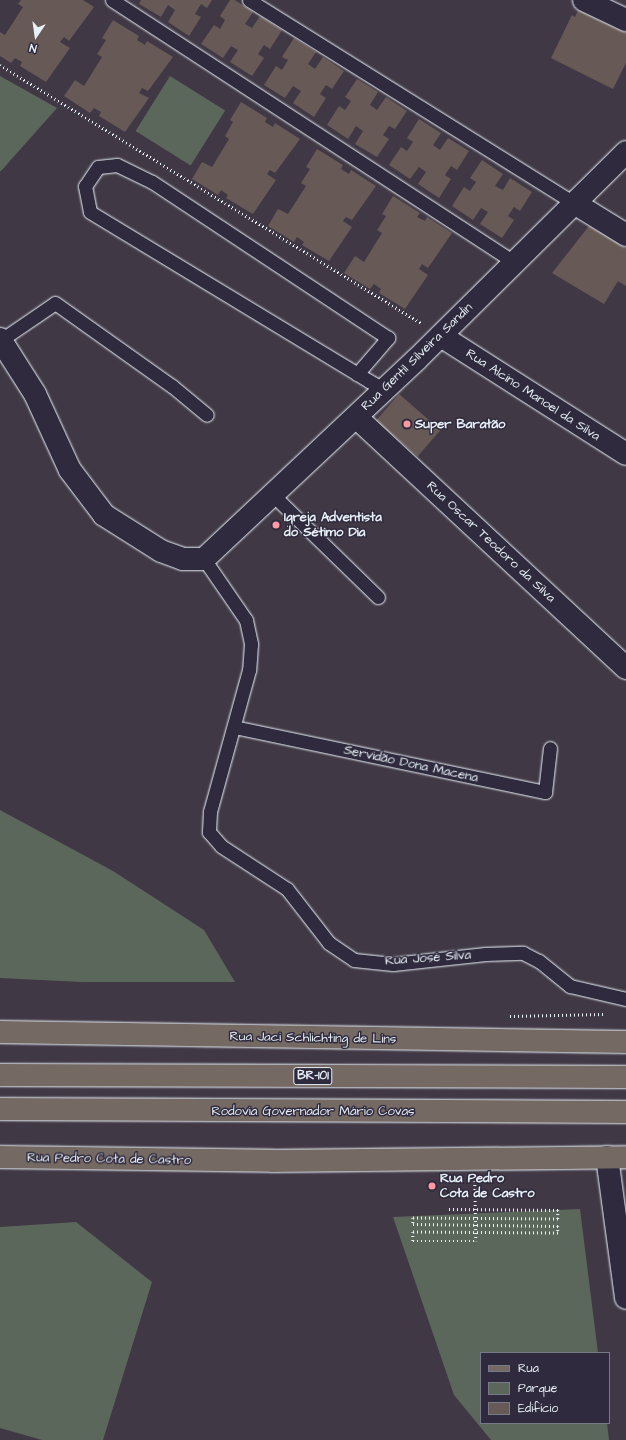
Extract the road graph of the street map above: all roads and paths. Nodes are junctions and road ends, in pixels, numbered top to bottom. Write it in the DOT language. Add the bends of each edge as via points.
graph roads {
  1 [pos="112,0"];
  2 [pos="248,0"];
  3 [pos="584,0"];
  4 [pos="626,20"];
  5 [pos="0,65"];
  6 [pos="626,152"];
  7 [pos="574,203"];
  8 [pos="626,235"];
  9 [pos="514,262"];
  10 [pos="441,336"];
  11 [pos="1,340"];
  12 [pos="357,374"];
  13 [pos="385,390"];
  14 [pos="207,415"];
  15 [pos="356,417"];
  16 [pos="626,454"];
  17 [pos="274,496"];
  18 [pos="204,559"];
  19 [pos="378,597"];
  20 [pos="626,668"];
  21 [pos="234,727"];
  22 [pos="550,748"];
  23 [pos="626,999"];
  24 [pos="608,1014"];
  25 [pos="505,1016"];
  26 [pos="0,1032"];
  27 [pos="626,1042"];
  28 [pos="0,1075"];
  29 [pos="626,1077"];
  30 [pos="0,1109"];
  31 [pos="626,1112"];
  32 [pos="0,1157"];
  33 [pos="617,1157"];
  34 [pos="474,1159"];
  35 [pos="449,1209"];
  36 [pos="626,1298"];
  1 -- 9 [label="lane"];
  2 -- 7 [label="lane"];
  3 -- 4 [label="street"];
  5 -- 10 [label="path"];
  6 -- 7 [label="street, Rua Gentil Silveira Sandin"];
  7 -- 8 [label="street"];
  7 -- 9 [label="street, Rua Gentil Silveira Sandin"];
  9 -- 10 [label="street, Rua Gentil Silveira Sandin"];
  10 -- 13 [label="street, Rua Gentil Silveira Sandin"];
  10 -- 16 [label="street, Rua Alcino Manoel da Silva"];
  11 -- 14 [label="lane" via="55,303 172,386"];
  11 -- 18 [label="street" via="35,394 70,470 104,515 162,551 183,559"];
  12 -- 12 [label="lane" via="90,212 85,186 98,167 118,165 152,182 388,338"];
  12 -- 13 [label="lane"];
  13 -- 15 [label="street, Rua Gentil Silveira Sandin"];
  15 -- 17 [label="street, Rua Gentil Silveira Sandin"];
  15 -- 20 [label="street, Rua Oscar Teodoro da Silva"];
  17 -- 18 [label="street, Rua Gentil Silveira Sandin"];
  17 -- 19 [label="lane"];
  18 -- 21 [label="lane" via="246,620 251,644 249,670"];
  21 -- 22 [label="lane, Servidão Dona Macena" via="545,792"];
  21 -- 23 [label="lane, Rua José Silva" via="210,812 208,832 221,846 287,889 329,943 354,960 393,964 485,954 524,953 540,961 570,986"];
  24 -- 25 [label="path"];
  26 -- 27 [label="main road, Rua Jaci Schlichting de Lins"];
  28 -- 29 [label="main road, BR-101"];
  30 -- 31 [label="main road, Rodovia Governador Mário Covas"];
  32 -- 34 [label="main road, Rua Pedro Cota de Castro" via="272,1161"];
  33 -- 34 [label="main road, Rua Pedro Cota de Castro"];
  33 -- 36 [label="street"];
  34 -- 35 [label="path, bridge" via="476,1241 413,1241 413,1232 558,1233 558,1226 413,1224 413,1218 558,1219 558,1210"];
}
